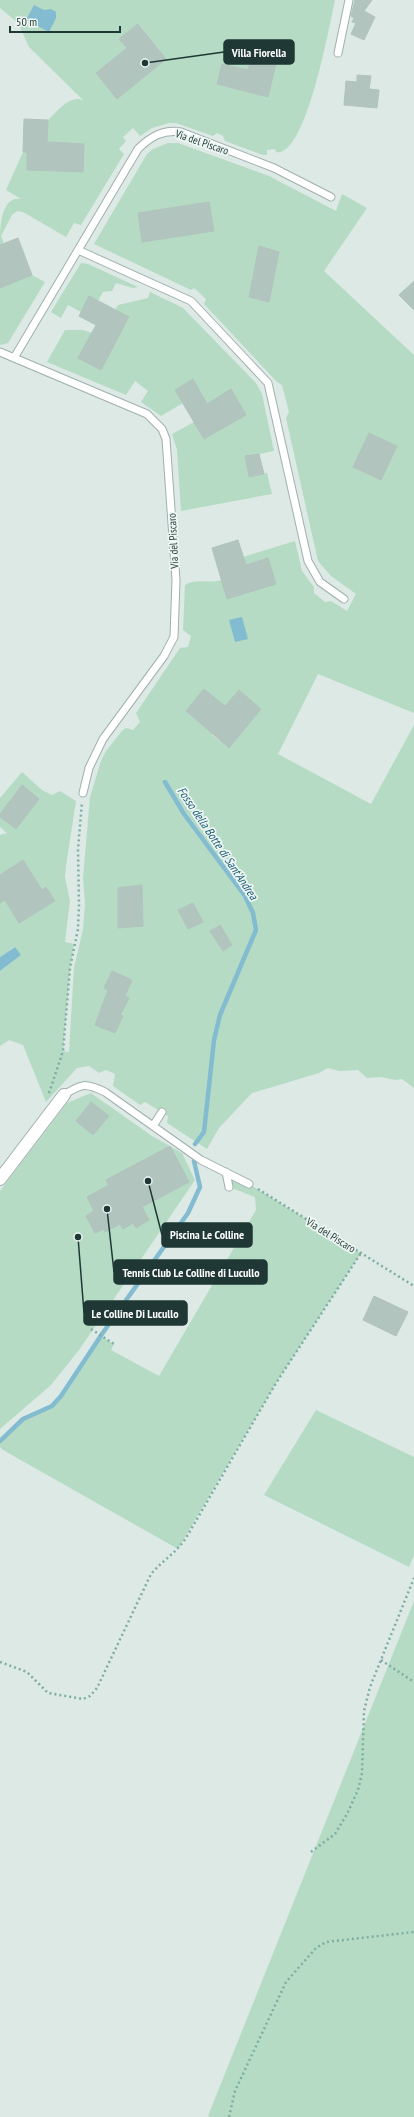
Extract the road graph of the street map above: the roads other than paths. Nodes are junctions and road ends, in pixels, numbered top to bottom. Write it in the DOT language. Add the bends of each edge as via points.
graph roads {
  1 [pos="349,0"];
  2 [pos="338,53"];
  3 [pos="331,197"];
  4 [pos="78,250"];
  5 [pos="0,352"];
  6 [pos="14,358"];
  7 [pos="344,599"];
  8 [pos="83,793"];
  9 [pos="64,1095"];
  10 [pos="162,1112"];
  11 [pos="153,1126"];
  12 [pos="226,1172"];
  13 [pos="0,1179"];
  14 [pos="249,1184"];
  15 [pos="229,1187"];
  1 -- 2 [label="lane"];
  3 -- 4 [label="lane, Via del Piscaro" via="274,168 181,132 167,131 152,137 138,150"];
  4 -- 6 [label="lane, Via del Piscaro"];
  4 -- 7 [label="lane" via="191,301 268,383 308,561 320,582"];
  5 -- 6 [label="lane, Via del Piscaro"];
  6 -- 8 [label="lane, Via del Piscaro" via="147,414 162,428 168,451 176,580 174,637 164,656 103,738 89,768"];
  9 -- 11 [label="lane" via="88,1084 105,1092"];
  9 -- 13 [label="street"];
  10 -- 11 [label="lane"];
  11 -- 12 [label="lane" via="201,1160"];
  12 -- 14 [label="lane"];
  12 -- 15 [label="lane"];
}
